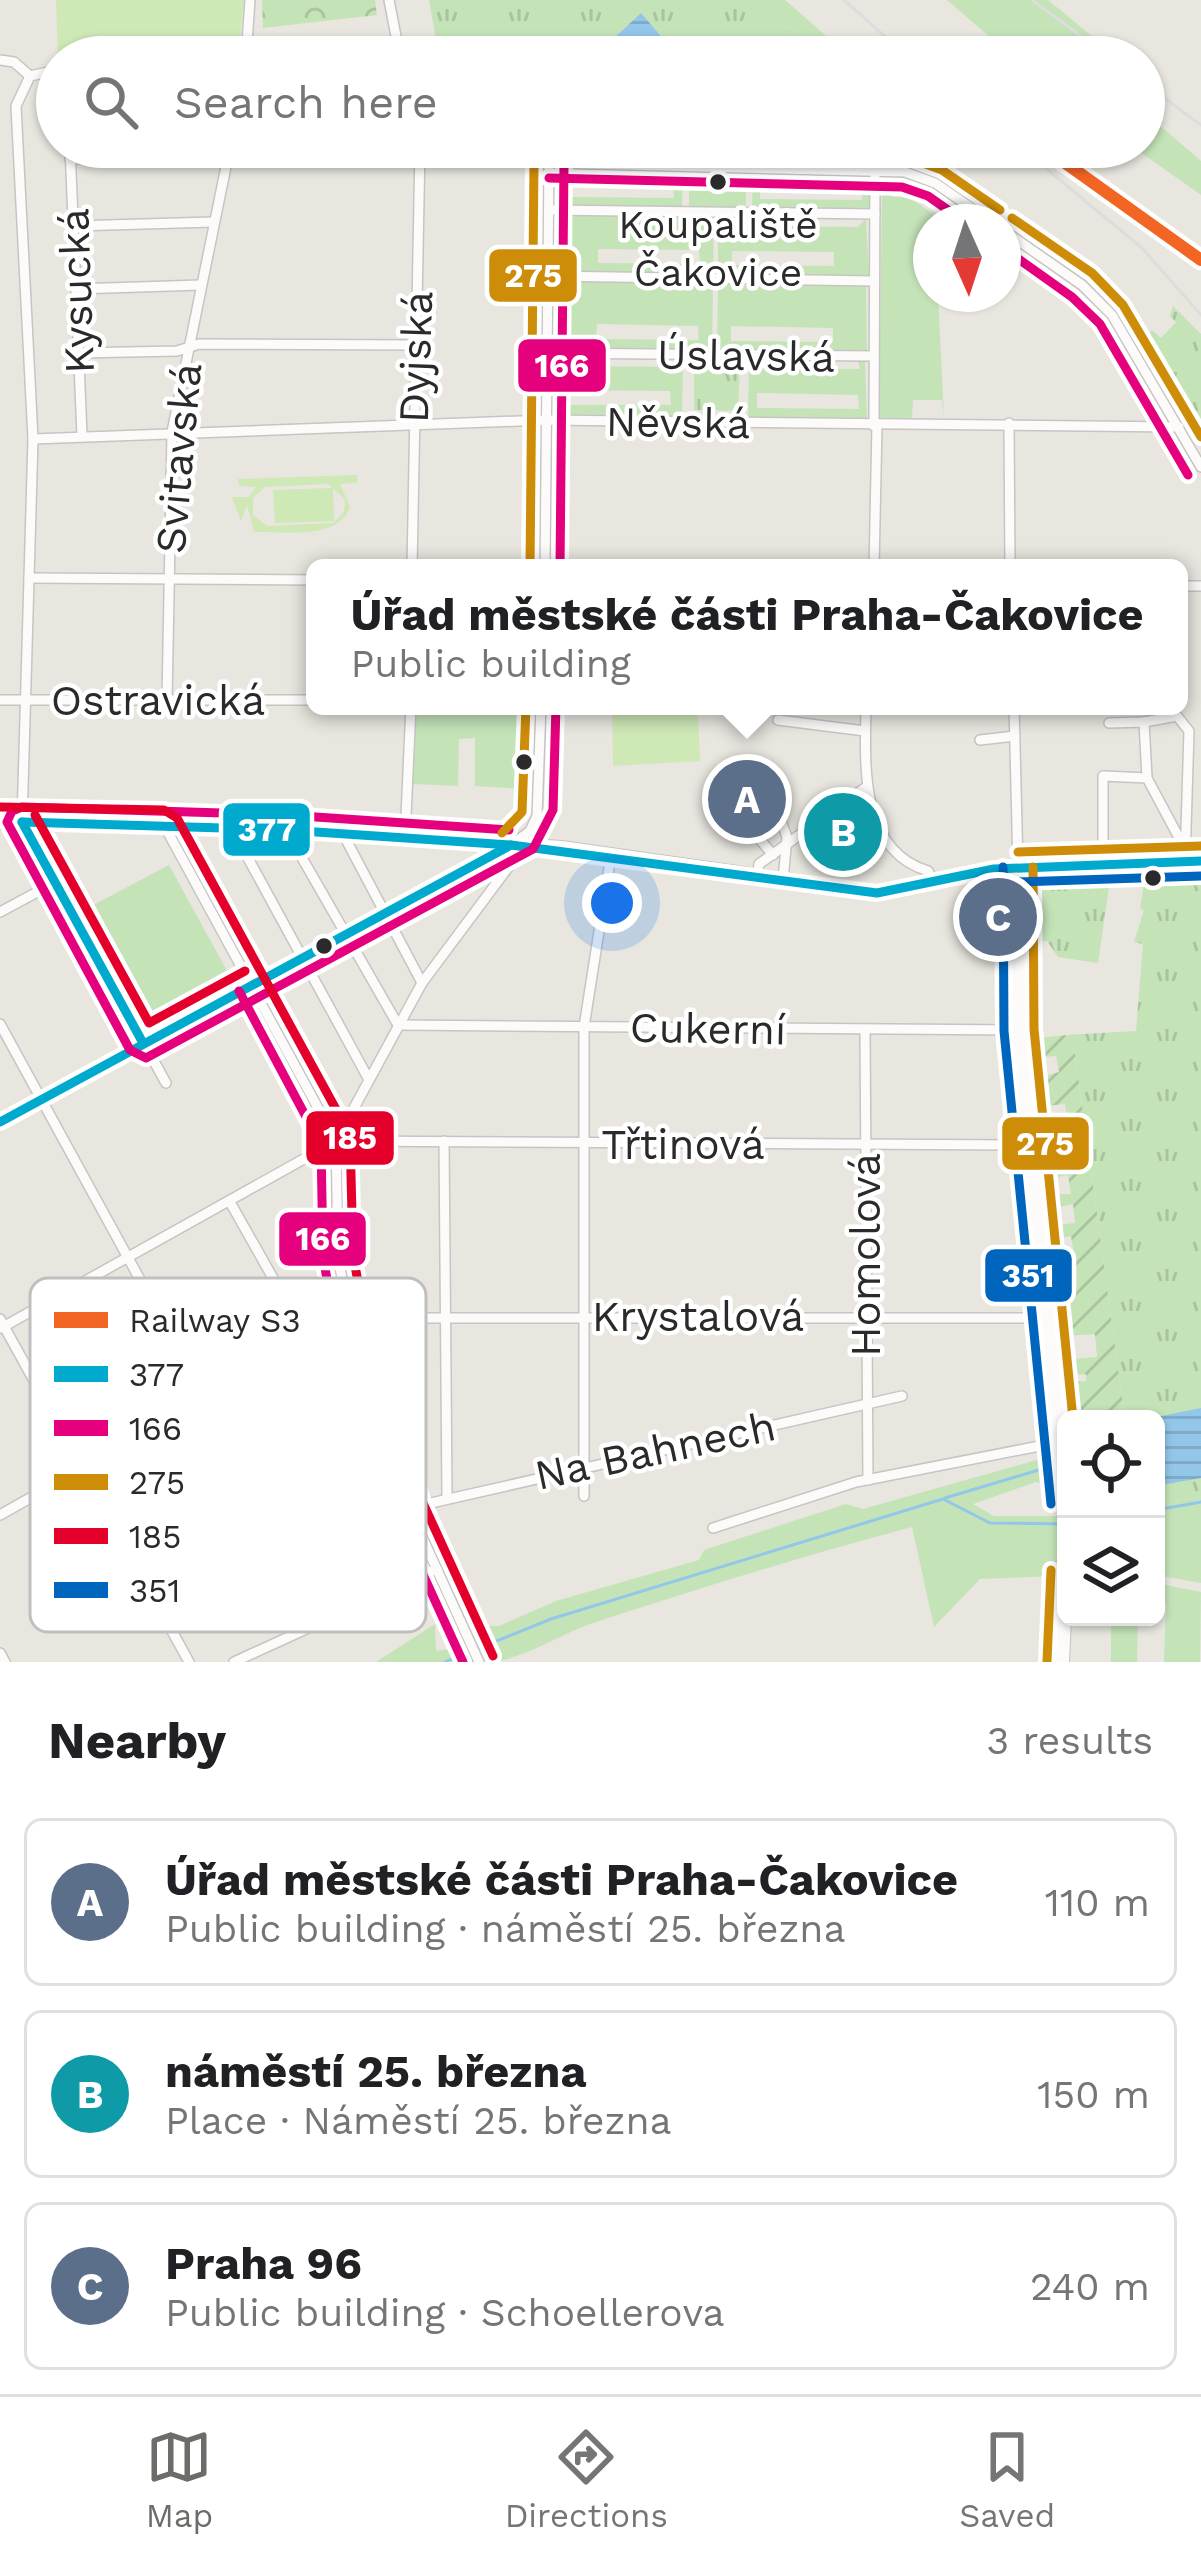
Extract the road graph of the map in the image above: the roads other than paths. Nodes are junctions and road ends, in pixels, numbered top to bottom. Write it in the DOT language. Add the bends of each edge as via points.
graph roads {
  1 [pos="250,0"];
  2 [pos="389,0"];
  3 [pos="247,36"];
  4 [pos="396,36"];
  5 [pos="0,59"];
  6 [pos="36,75"];
  7 [pos="31,76"];
  8 [pos="0,127"];
  9 [pos="17,127"];
  10 [pos="71,168"];
  11 [pos="225,168"];
  12 [pos="420,168"];
  13 [pos="549,168"];
  14 [pos="735,168"];
  15 [pos="875,171"];
  16 [pos="963,204"];
  17 [pos="549,210"];
  18 [pos="875,214"];
  19 [pos="213,222"];
  20 [pos="74,226"];
  21 [pos="1021,243"];
  22 [pos="547,276"];
  23 [pos="874,281"];
  24 [pos="201,285"];
  25 [pos="76,289"];
  26 [pos="416,345"];
  27 [pos="187,348"];
  28 [pos="78,353"];
  29 [pos="546,353"];
  30 [pos="873,356"];
  31 [pos="546,420"];
  32 [pos="413,423"];
  33 [pos="1009,423"];
  34 [pos="875,426"];
  35 [pos="1179,427"];
  36 [pos="172,432"];
  37 [pos="82,435"];
  38 [pos="33,439"];
  39 [pos="1201,466"];
  40 [pos="412,559"];
  41 [pos="545,559"];
  42 [pos="874,559"];
  43 [pos="1010,559"];
  44 [pos="29,578"];
  45 [pos="168,580"];
  46 [pos="306,580"];
  47 [pos="0,700"];
  48 [pos="26,700"];
  49 [pos="306,700"];
  50 [pos="167,701"];
  51 [pos="411,715"];
  52 [pos="541,715"];
  53 [pos="866,715"];
  54 [pos="1015,715"];
  55 [pos="778,720"];
  56 [pos="1144,722"];
  57 [pos="1109,723"];
  58 [pos="866,731"];
  59 [pos="1016,736"];
  60 [pos="980,740"];
  61 [pos="1148,778"];
  62 [pos="865,788"];
  63 [pos="0,822"];
  64 [pos="22,822"];
  65 [pos="819,822"];
  66 [pos="878,824"];
  67 [pos="164,825"];
  68 [pos="231,827"];
  69 [pos="286,830"];
  70 [pos="343,833"];
  71 [pos="405,838"];
  72 [pos="512,844"];
  73 [pos="787,847"];
  74 [pos="611,855"];
  75 [pos="773,856"];
  76 [pos="1190,857"];
  77 [pos="1103,863"];
  78 [pos="510,865"];
  79 [pos="1018,867"];
  80 [pos="757,876"];
  81 [pos="932,878"];
  82 [pos="783,880"];
  83 [pos="54,883"];
  84 [pos="0,912"];
  85 [pos="384,912"];
  86 [pos="346,933"];
  87 [pos="301,958"];
  88 [pos="422,982"];
  89 [pos="252,984"];
  90 [pos="0,1024"];
  91 [pos="398,1025"];
  92 [pos="584,1027"];
  93 [pos="866,1030"];
  94 [pos="1019,1030"];
  95 [pos="143,1043"];
  96 [pos="368,1078"];
  97 [pos="166,1083"];
  98 [pos="42,1099"];
  99 [pos="0,1122"];
  100 [pos="336,1141"];
  101 [pos="444,1142"];
  102 [pos="583,1144"];
  103 [pos="865,1144"];
  104 [pos="1030,1144"];
  105 [pos="230,1202"];
  106 [pos="129,1257"];
  107 [pos="89,1278"];
  108 [pos="141,1278"];
  109 [pos="273,1278"];
  110 [pos="342,1278"];
  111 [pos="30,1309"];
  112 [pos="584,1316"];
  113 [pos="863,1316"];
  114 [pos="426,1317"];
  115 [pos="448,1317"];
  116 [pos="1048,1318"];
  117 [pos="1,1324"];
  118 [pos="30,1375"];
  119 [pos="902,1396"];
  120 [pos="867,1405"];
  121 [pos="1057,1411"];
  122 [pos="1057,1443"];
  123 [pos="583,1466"];
  124 [pos="868,1480"];
  125 [pos="447,1496"];
  126 [pos="584,1496"];
  127 [pos="30,1498"];
  128 [pos="426,1503"];
  129 [pos="0,1515"];
  130 [pos="713,1528"];
  131 [pos="426,1545"];
  132 [pos="437,1569"];
  133 [pos="426,1574"];
  134 [pos="1064,1626"];
  135 [pos="173,1632"];
  136 [pos="298,1632"];
  137 [pos="0,1653"];
  138 [pos="478,1660"];
  139 [pos="5,1662"];
  140 [pos="189,1662"];
  141 [pos="234,1662"];
  142 [pos="1062,1662"];
  1 -- 3 [label="street"];
  2 -- 4 [label="street"];
  5 -- 7 [label="street"];
  6 -- 7 [label="street"];
  7 -- 9 [label="street" via="18,95"];
  8 -- 9 [label="street"];
  9 -- 38 [label="street"];
  10 -- 20 [label="street, Kysucká"];
  11 -- 19 [label="street, Svitavská"];
  12 -- 26 [label="street, Dyjská"];
  13 -- 17 [label="street"];
  14 -- 15 [label="street"];
  15 -- 16 [label="street" via="920,177"];
  15 -- 18 [label="street"];
  17 -- 18 [label="street"];
  17 -- 22 [label="street"];
  18 -- 23 [label="street"];
  19 -- 20 [label="street"];
  19 -- 24 [label="street, Svitavská"];
  20 -- 25 [label="street, Kysucká"];
  21 -- 35 [label="street" via="1112,315"];
  22 -- 23 [label="street"];
  22 -- 29 [label="street"];
  23 -- 30 [label="street"];
  24 -- 25 [label="street"];
  24 -- 27 [label="street, Svitavská"];
  25 -- 28 [label="street, Kysucká"];
  26 -- 27 [label="street"];
  26 -- 32 [label="street, Dyjská"];
  27 -- 28 [label="street"];
  27 -- 36 [label="street, Svitavská"];
  28 -- 37 [label="street, Kysucká"];
  29 -- 30 [label="street, Úslavská"];
  29 -- 31 [label="street"];
  30 -- 34 [label="street"];
  31 -- 32 [label="street, Něvská"];
  31 -- 34 [label="street, Něvská"];
  31 -- 41 [label="street"];
  32 -- 36 [label="street, Něvská"];
  32 -- 40 [label="street, Dyjská"];
  33 -- 34 [label="street, Něvská"];
  33 -- 35 [label="street, Něvská"];
  33 -- 43 [label="street"];
  34 -- 42 [label="street"];
  35 -- 39 [label="street"];
  36 -- 37 [label="street, Něvská"];
  36 -- 45 [label="street, Svitavská"];
  37 -- 38 [label="street, Něvská"];
  38 -- 44 [label="street"];
  44 -- 45 [label="street"];
  44 -- 48 [label="street"];
  45 -- 46 [label="street"];
  45 -- 50 [label="street, Svitavská"];
  47 -- 48 [label="street, Ostravická"];
  48 -- 50 [label="street, Ostravická"];
  48 -- 64 [label="street"];
  49 -- 50 [label="street, Ostravická"];
  51 -- 71 [label="street"];
  52 -- 72 [label="street" via="537,816"];
  53 -- 58 [label="street"];
  54 -- 59 [label="street"];
  55 -- 58 [label="street"];
  56 -- 57 [label="street"];
  56 -- 61 [label="street"];
  56 -- 76 [label="street" via="1177,716 1189,731"];
  58 -- 62 [label="street"];
  59 -- 60 [label="street"];
  59 -- 79 [label="street"];
  61 -- 76 [label="street"];
  61 -- 77 [label="street" via="1103,776"];
  62 -- 65 [label="street"];
  62 -- 66 [label="street"];
  63 -- 64 [label="street"];
  64 -- 67 [label="street"];
  64 -- 83 [label="street"];
  65 -- 66 [label="street"];
  65 -- 73 [label="street"];
  66 -- 81 [label="street" via="900,858"];
  67 -- 68 [label="street"];
  67 -- 89 [label="street"];
  68 -- 69 [label="street"];
  68 -- 87 [label="street"];
  69 -- 70 [label="street"];
  69 -- 86 [label="street"];
  70 -- 71 [label="street"];
  70 -- 85 [label="street"];
  71 -- 72 [label="street"];
  72 -- 74 [label="street"];
  72 -- 85 [label="street"];
  73 -- 75 [label="street"];
  73 -- 75 [label="street" via="775,805 746,820"];
  73 -- 82 [label="street"];
  74 -- 80 [label="street"];
  74 -- 92 [label="street"];
  75 -- 80 [label="street"];
  76 -- 77 [label="street"];
  77 -- 79 [label="street"];
  78 -- 88 [label="street"];
  79 -- 81 [label="street"];
  79 -- 94 [label="street"];
  80 -- 82 [label="street"];
  81 -- 82 [label="street" via="877,893"];
  83 -- 84 [label="street"];
  83 -- 95 [label="street"];
  85 -- 86 [label="street"];
  85 -- 88 [label="street"];
  86 -- 87 [label="street"];
  86 -- 91 [label="street"];
  87 -- 89 [label="street"];
  87 -- 96 [label="street"];
  88 -- 91 [label="street"];
  89 -- 95 [label="street"];
  89 -- 100 [label="street"];
  90 -- 98 [label="street"];
  91 -- 92 [label="street, Cukerní"];
  91 -- 96 [label="street"];
  92 -- 93 [label="street, Cukerní"];
  92 -- 102 [label="street"];
  93 -- 94 [label="street, Cukerní"];
  93 -- 103 [label="street, Homolová"];
  94 -- 104 [label="street"];
  95 -- 97 [label="street"];
  95 -- 98 [label="street"];
  96 -- 100 [label="street"];
  98 -- 99 [label="street"];
  98 -- 106 [label="street"];
  100 -- 101 [label="street, Třtinová"];
  100 -- 105 [label="street"];
  100 -- 110 [label="street"];
  101 -- 102 [label="street, Třtinová"];
  101 -- 115 [label="street"];
  102 -- 103 [label="street, Třtinová"];
  102 -- 112 [label="street"];
  103 -- 104 [label="street, Třtinová"];
  103 -- 113 [label="street, Homolová"];
  104 -- 116 [label="street"];
  105 -- 106 [label="street"];
  105 -- 109 [label="street"];
  106 -- 107 [label="street"];
  106 -- 108 [label="street"];
  111 -- 117 [label="street"];
  112 -- 113 [label="street, Krystalová"];
  112 -- 115 [label="street, Krystalová"];
  112 -- 123 [label="street"];
  113 -- 116 [label="street, Krystalová"];
  113 -- 120 [label="street, Homolová"];
  114 -- 115 [label="street, Krystalová"];
  115 -- 125 [label="street"];
  116 -- 121 [label="street"];
  117 -- 118 [label="street"];
  119 -- 120 [label="street, Na Bahnech"];
  120 -- 123 [label="street, Na Bahnech"];
  120 -- 124 [label="street, Homolová"];
  122 -- 124 [label="street"];
  123 -- 125 [label="street, Na Bahnech"];
  123 -- 126 [label="street"];
  124 -- 130 [label="street"];
  125 -- 128 [label="street, Na Bahnech"];
  127 -- 129 [label="street"];
  131 -- 132 [label="street"];
  132 -- 133 [label="street"];
  132 -- 138 [label="street"];
  134 -- 142 [label="street"];
  135 -- 140 [label="street"];
  136 -- 141 [label="street"];
  137 -- 139 [label="street"];
}
